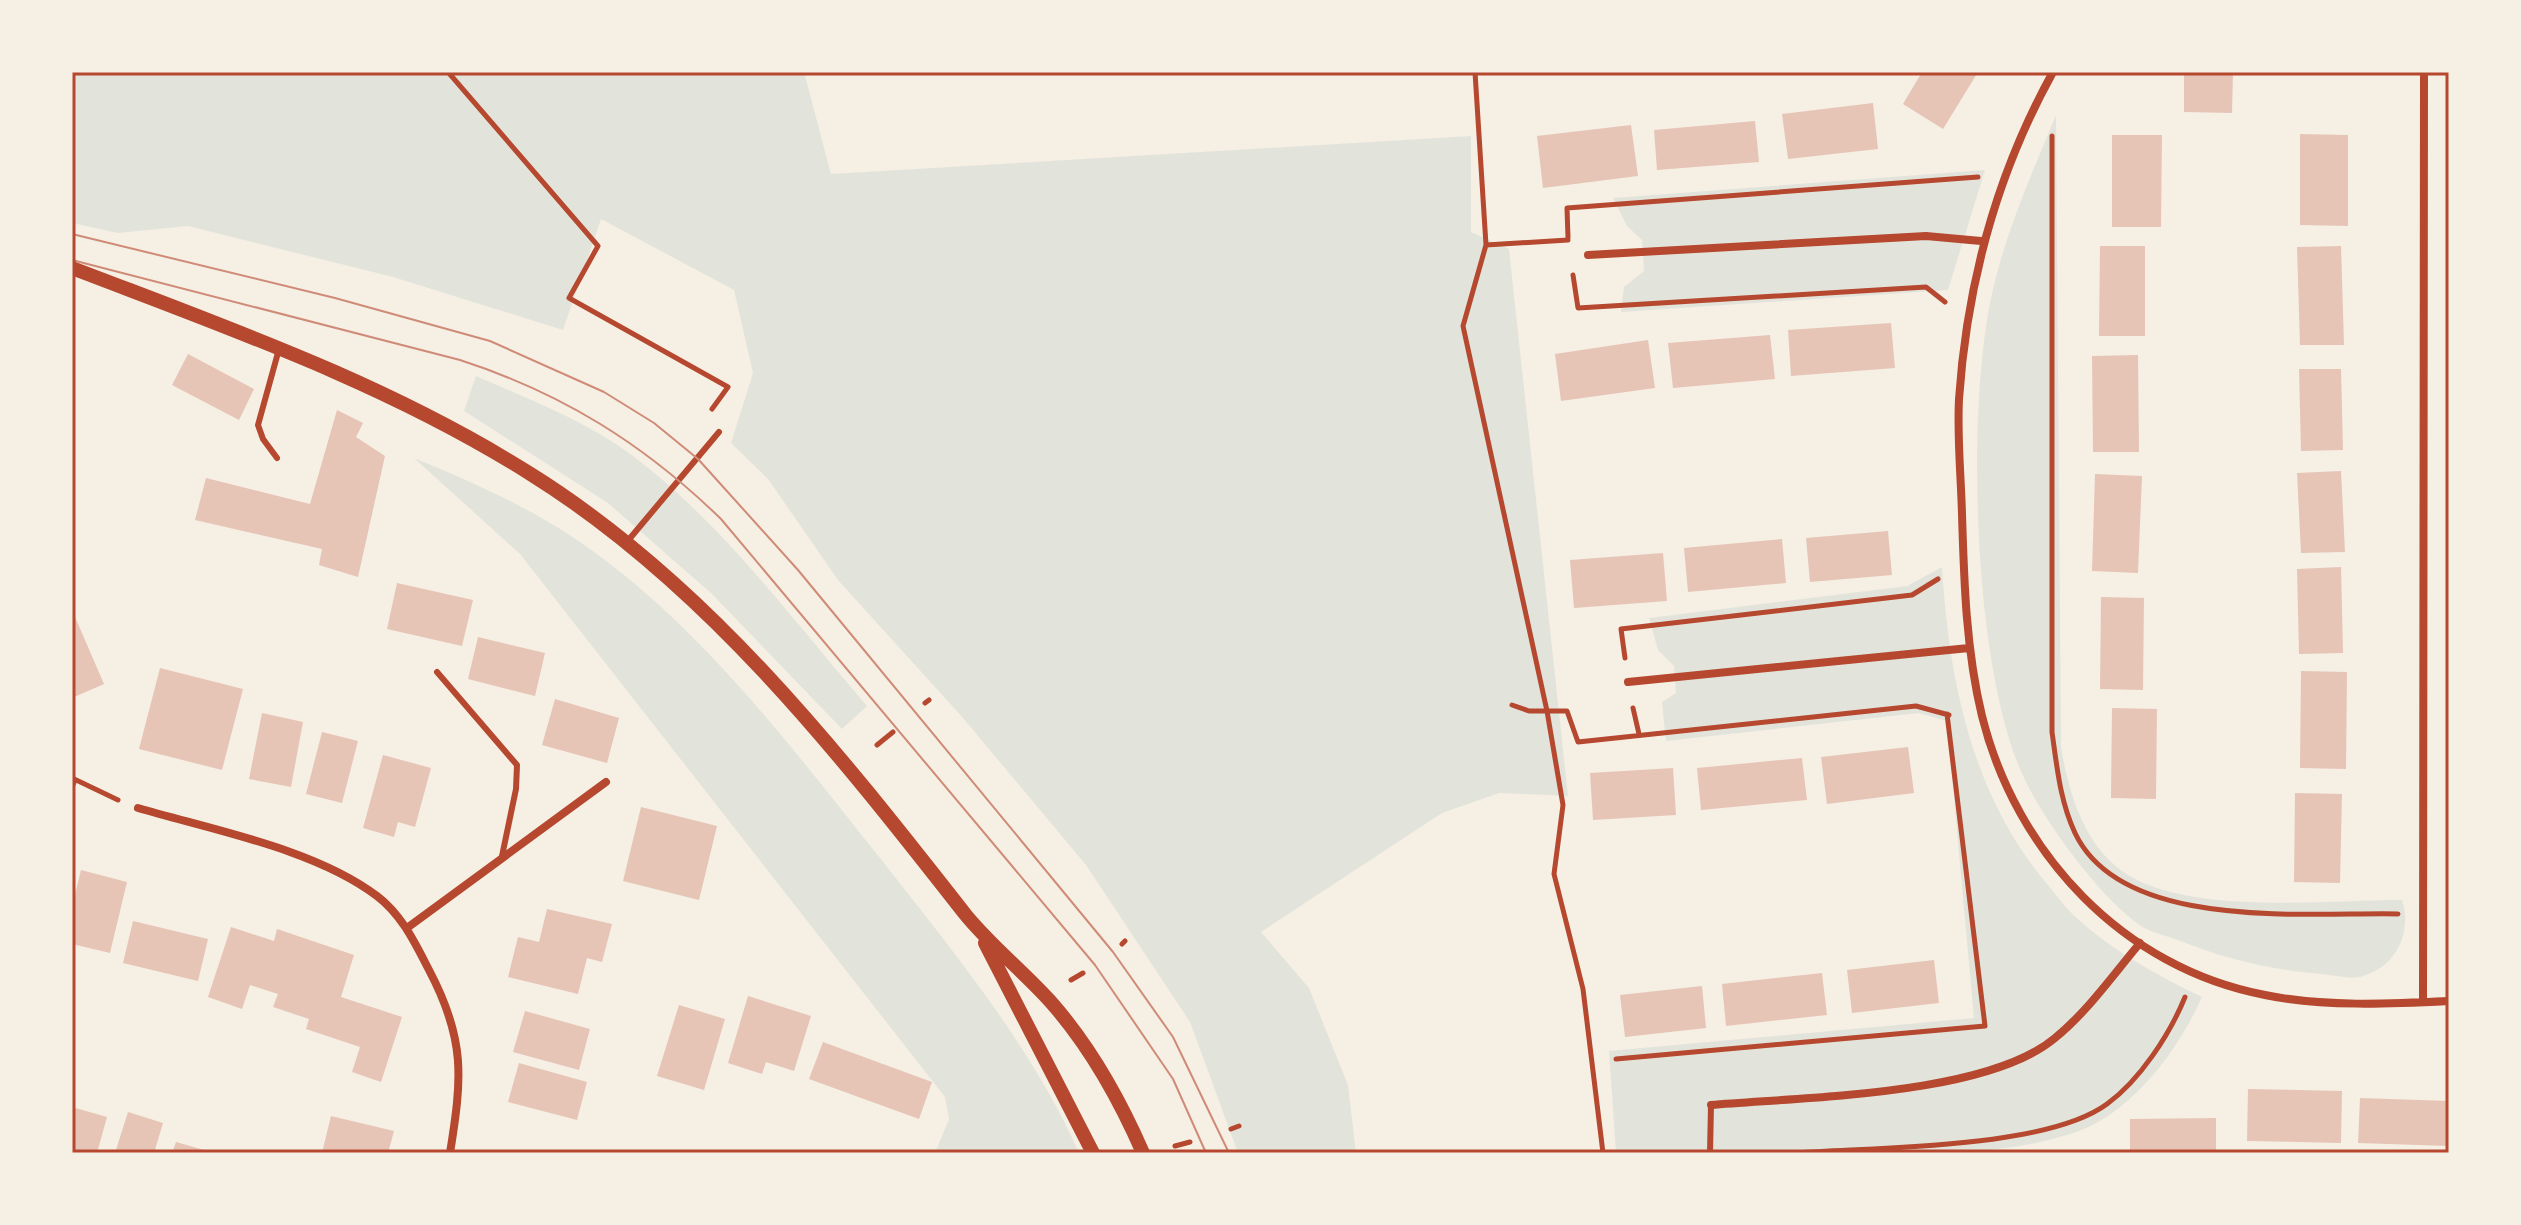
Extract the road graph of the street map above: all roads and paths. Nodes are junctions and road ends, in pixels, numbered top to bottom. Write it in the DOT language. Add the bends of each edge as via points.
graph roads {
  1 [pos="448,72"];
  2 [pos="1475,72"];
  3 [pos="2424,72"];
  4 [pos="2052,73"];
  5 [pos="1981,241"];
  6 [pos="1486,245"];
  7 [pos="1588,255"];
  8 [pos="72,268"];
  9 [pos="280,346"];
  10 [pos="711,411"];
  11 [pos="719,432"];
  12 [pos="277,458"];
  13 [pos="626,543"];
  14 [pos="1963,558"];
  15 [pos="1969,648"];
  16 [pos="437,672"];
  17 [pos="1628,682"];
  18 [pos="1512,705"];
  19 [pos="1547,711"];
  20 [pos="1947,714"];
  21 [pos="893,732"];
  22 [pos="1639,734"];
  23 [pos="1989,737"];
  24 [pos="877,745"];
  25 [pos="73,779"];
  26 [pos="606,782"];
  27 [pos="72,787"];
  28 [pos="138,808"];
  29 [pos="502,856"];
  30 [pos="2423,914"];
  31 [pos="407,928"];
  32 [pos="977,928"];
  33 [pos="2140,943"];
  34 [pos="1083,973"];
  35 [pos="2195,973"];
  36 [pos="1071,980"];
  37 [pos="2449,1001"];
  38 [pos="2423,1002"];
  39 [pos="1616,1059"];
  40 [pos="1711,1105"];
  41 [pos="1239,1126"];
  42 [pos="1231,1129"];
  43 [pos="1190,1142"];
  44 [pos="1175,1146"];
  45 [pos="451,1152"];
  46 [pos="463,1153"];
  47 [pos="1093,1153"];
  48 [pos="1143,1153"];
  49 [pos="1603,1153"];
  50 [pos="1710,1153"];
  51 [pos="1797,1153"];
  1 -- 10 [label="path" via="598,246 569,298 728,387"];
  2 -- 6 [label="path"];
  3 -- 30 [label="street"];
  4 -- 5 [label="street"];
  4 -- 30 [label="path" via="2052,732 2060,793 2076,836 2103,867 2136,891 2174,903 2215,911"];
  5 -- 7 [label="street" via="1926,236"];
  5 -- 14 [label="street" via="1959,401"];
  6 -- 7 [label="path" via="1568,240"];
  6 -- 19 [label="path" via="1463,326"];
  8 -- 9 [label="street"];
  9 -- 12 [label="lane" via="258,425"];
  9 -- 13 [label="street" via="527,471"];
  11 -- 13 [label="lane"];
  13 -- 32 [label="street" via="750,657 892,819"];
  14 -- 15 [label="street"];
  14 -- 17 [label="path" via="1912,595 1621,629"];
  15 -- 17 [label="street"];
  15 -- 23 [label="street"];
  16 -- 29 [label="lane" via="517,765"];
  17 -- 22 [label="path"];
  18 -- 19 [label="path"];
  19 -- 22 [label="path" via="1567,711 1578,742"];
  19 -- 49 [label="path" via="1563,805 1554,874 1583,989"];
  20 -- 22 [label="path" via="1916,706"];
  20 -- 23 [label="path"];
  20 -- 39 [label="path" via="1985,1026"];
  21 -- 24 [label="path"];
  23 -- 33 [label="street" via="2028,831 2067,884"];
  25 -- 27 [label="path"];
  25 -- 28 [label="path"];
  26 -- 29 [label="street"];
  28 -- 31 [label="street" via="337,871 379,897"];
  29 -- 31 [label="street"];
  30 -- 38 [label="street"];
  31 -- 45 [label="street" via="444,999 459,1047 460,1091"];
  32 -- 47 [label="street"];
  32 -- 48 [label="street" via="1083,1041 1124,1109"];
  33 -- 35 [label="street"];
  33 -- 40 [label="street" via="2054,1039 2012,1064 1926,1085"];
  34 -- 36 [label="path"];
  35 -- 38 [label="street" via="2265,995"];
  35 -- 51 [label="path" via="2141,1070 2107,1105 2056,1130"];
  37 -- 38 [label="street"];
  40 -- 50 [label="lane"];
  41 -- 42 [label="path"];
  43 -- 44 [label="path"];
  45 -- 46 [label="street"];
}
